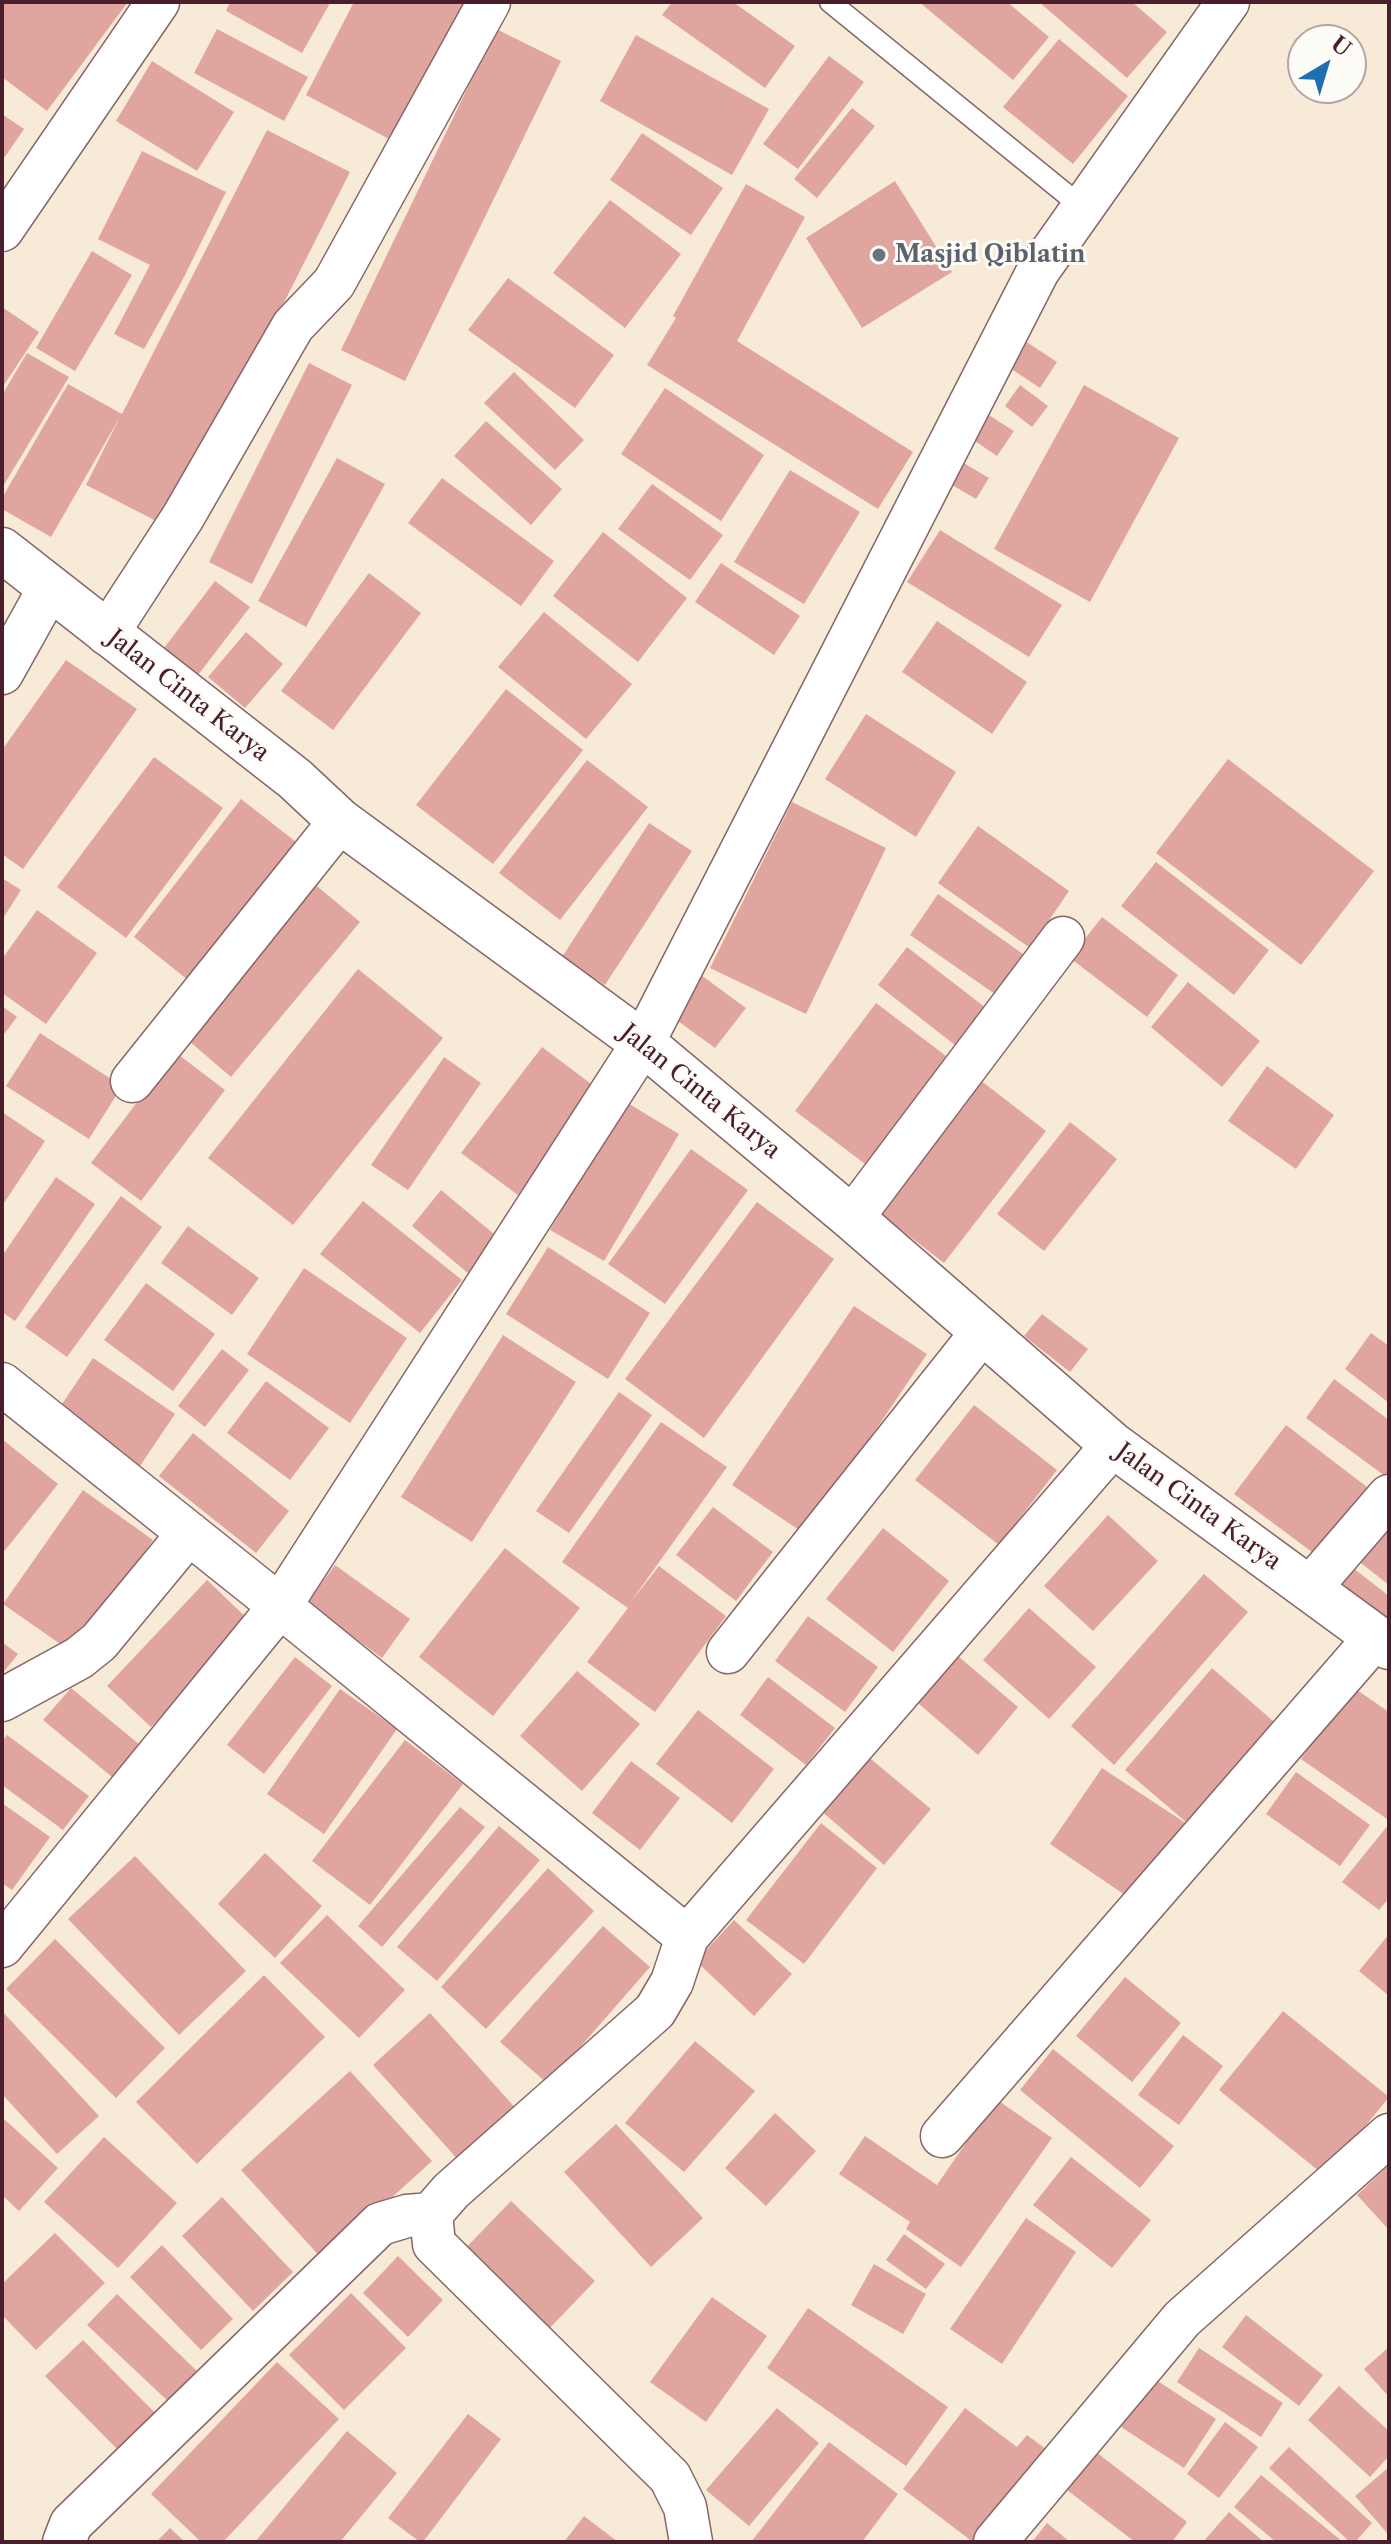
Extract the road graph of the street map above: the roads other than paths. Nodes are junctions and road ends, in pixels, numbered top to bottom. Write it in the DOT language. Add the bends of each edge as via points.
graph roads {
  1 [pos="158,2"];
  2 [pos="489,2"];
  3 [pos="830,2"];
  4 [pos="1228,2"];
  5 [pos="1082,207"];
  6 [pos="2,230"];
  7 [pos="2,550"];
  8 [pos="50,587"];
  9 [pos="107,634"];
  10 [pos="2,673"];
  11 [pos="340,821"];
  12 [pos="1063,938"];
  13 [pos="643,1043"];
  14 [pos="132,1081"];
  15 [pos="852,1218"];
  16 [pos="983,1331"];
  17 [pos="2,1384"];
  18 [pos="1113,1445"];
  19 [pos="1389,1496"];
  20 [pos="189,1533"];
  21 [pos="1309,1589"];
  22 [pos="280,1606"];
  23 [pos="1382,1642"];
  24 [pos="728,1652"];
  25 [pos="2,1700"];
  26 [pos="687,1937"];
  27 [pos="2,1946"];
  28 [pos="1389,2135"];
  29 [pos="942,2136"];
  30 [pos="431,2214"];
  31 [pos="64,2542"];
  32 [pos="691,2542"];
  33 [pos="995,2542"];
  1 -- 6 [label="street"];
  2 -- 9 [label="street" via="334,283 293,326 183,517"];
  3 -- 5 [label="lane"];
  4 -- 5 [label="street"];
  5 -- 13 [label="street" via="1038,271"];
  7 -- 8 [label="street, Jalan Cinta Karya"];
  8 -- 9 [label="street, Jalan Cinta Karya"];
  8 -- 10 [label="street"];
  9 -- 11 [label="street, Jalan Cinta Karya" via="295,779"];
  11 -- 13 [label="street, Jalan Cinta Karya"];
  11 -- 14 [label="street"];
  12 -- 15 [label="street"];
  13 -- 15 [label="street, Jalan Cinta Karya"];
  13 -- 22 [label="street"];
  15 -- 16 [label="street, Jalan Cinta Karya"];
  16 -- 18 [label="street, Jalan Cinta Karya"];
  16 -- 24 [label="street"];
  17 -- 20 [label="street"];
  18 -- 21 [label="street, Jalan Cinta Karya"];
  18 -- 26 [label="street"];
  19 -- 21 [label="street"];
  20 -- 22 [label="street"];
  20 -- 25 [label="street" via="99,1642"];
  21 -- 23 [label="street, Jalan Cinta Karya"];
  22 -- 26 [label="street"];
  22 -- 27 [label="street"];
  23 -- 29 [label="street"];
  26 -- 30 [label="street" via="672,1982 655,2011"];
  28 -- 33 [label="street" via="1182,2319"];
  30 -- 31 [label="street" via="380,2224 71,2524"];
  30 -- 32 [label="street" via="434,2244 670,2477 685,2507"];
}
